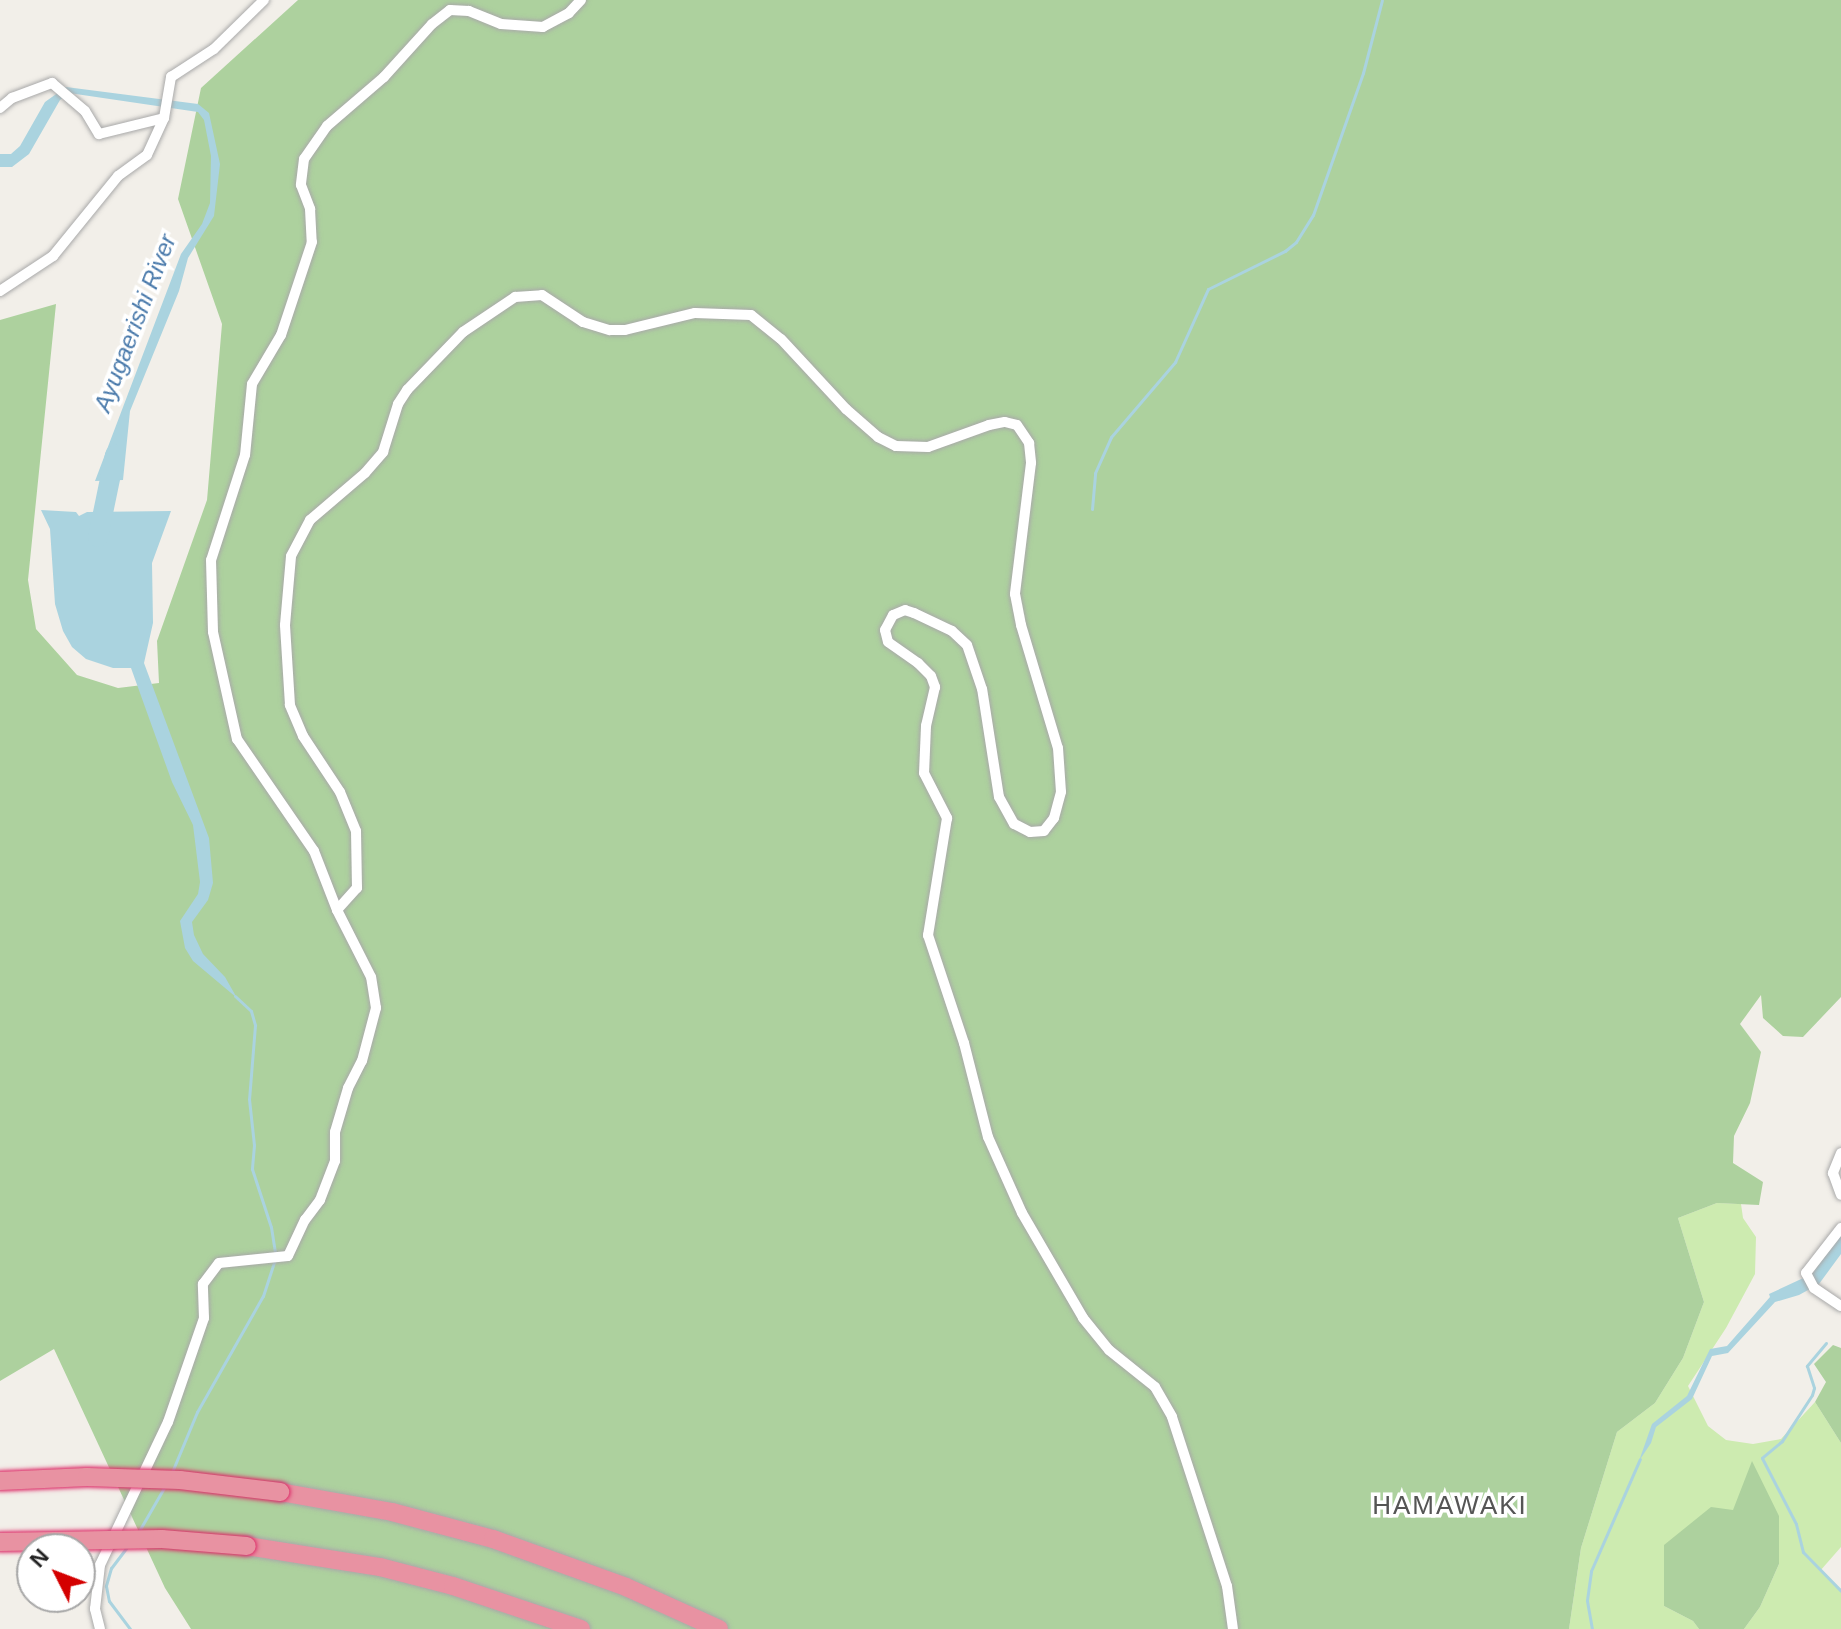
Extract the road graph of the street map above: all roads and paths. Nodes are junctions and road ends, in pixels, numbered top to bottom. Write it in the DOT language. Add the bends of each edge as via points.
graph roads {
  1 [pos="264,0"];
  2 [pos="581,0"];
  3 [pos="0,108"];
  4 [pos="165,114"];
  5 [pos="0,291"];
  6 [pos="337,910"];
  7 [pos="1841,1153"];
  8 [pos="1841,1195"];
  9 [pos="1841,1228"];
  10 [pos="1841,1306"];
  11 [pos="0,1481"];
  12 [pos="0,1542"];
  13 [pos="100,1629"];
  14 [pos="581,1629"];
  15 [pos="719,1629"];
  16 [pos="1233,1629"];
  1 -- 4 [label="street" via="214,49 171,77"];
  2 -- 6 [label="street" via="543,27 501,24 459,8 441,15 384,77 317,137 301,167 312,242 281,335 252,384 245,455 211,560 210,602 217,659 237,739 314,851"];
  3 -- 4 [label="street" via="52,83 85,111 99,134"];
  4 -- 5 [label="street" via="147,155 118,176 53,256"];
  6 -- 13 [label="street" via="371,977 376,1008 335,1132 335,1161 288,1256 219,1263 203,1284 204,1318 168,1422 100,1565 95,1609"];
  6 -- 16 [label="street" via="357,888 356,831 290,705 285,625 291,556 310,520 383,452 407,390 481,317 530,293 553,299 583,322 610,330 695,313 739,313 761,321 846,409 896,446 928,447 989,425 1017,425 1029,443 1031,463 1015,594 1058,748 1061,792 1044,831 1030,832 1014,824 999,797 982,689 967,645 952,631 914,613 893,615 885,630 888,642 918,663 935,687 924,773 947,818 928,935 964,1043 983,1124 1022,1213 1083,1318 1109,1350 1155,1387 1172,1417 1227,1586"];
  7 -- 8 [label="street" via="1833,1173"];
  9 -- 10 [label="street" via="1806,1273 1814,1288"];
  11 -- 15 [label="highway, bridge" via="180,1480 325,1499 439,1524 547,1557"];
  12 -- 14 [label="highway, bridge" via="162,1539 304,1554 453,1586"];
}
